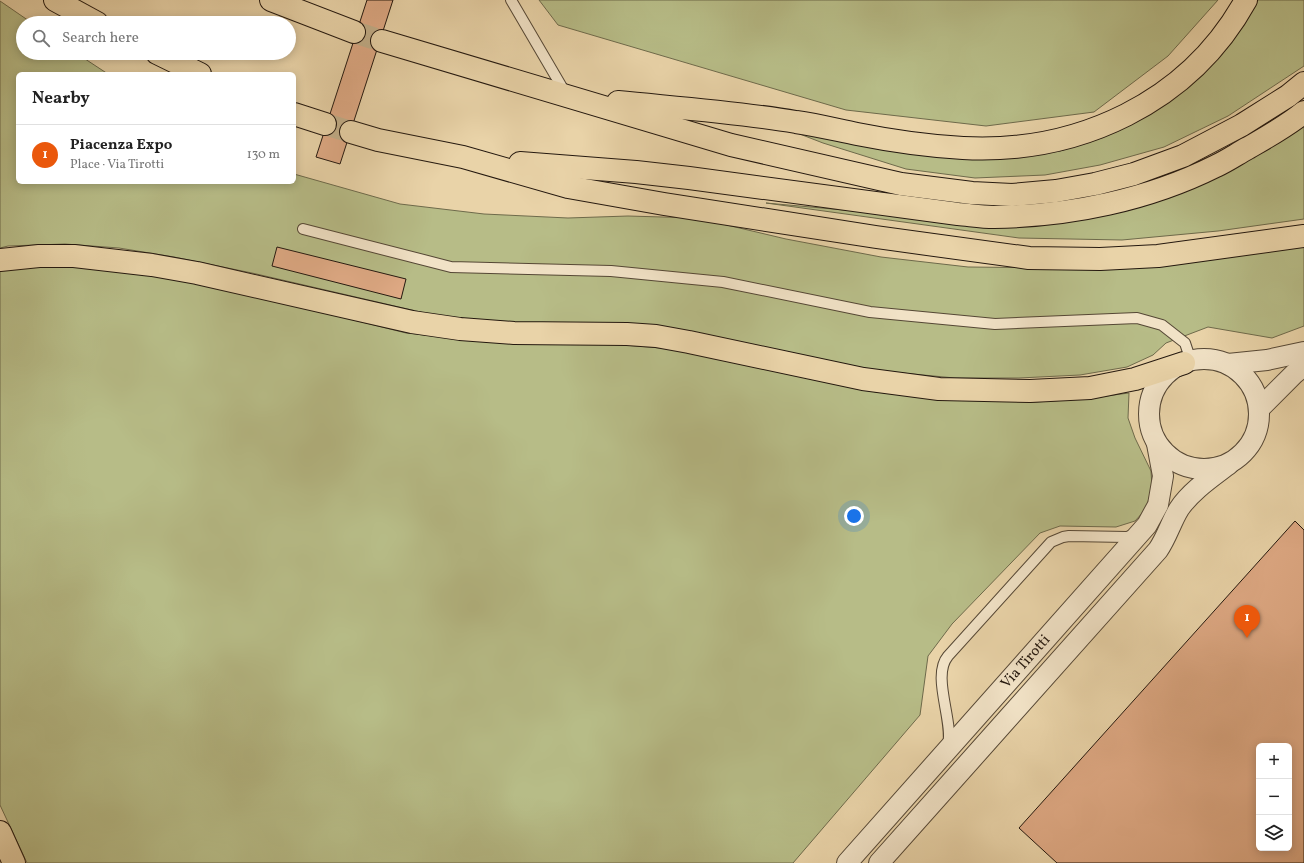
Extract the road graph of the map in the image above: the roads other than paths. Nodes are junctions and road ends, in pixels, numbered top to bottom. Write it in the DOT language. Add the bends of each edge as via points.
graph roads {
  1 [pos="55,0"];
  2 [pos="271,0"];
  3 [pos="511,0"];
  4 [pos="1246,0"];
  5 [pos="84,16"];
  6 [pos="354,32"];
  7 [pos="382,41"];
  8 [pos="171,60"];
  9 [pos="196,72"];
  10 [pos="1304,83"];
  11 [pos="568,97"];
  12 [pos="1304,112"];
  13 [pos="296,115"];
  14 [pos="325,124"];
  15 [pos="351,132"];
  16 [pos="464,157"];
  17 [pos="303,229"];
  18 [pos="1304,236"];
  19 [pos="0,260"];
  20 [pos="1304,352"];
  21 [pos="1188,362"];
  22 [pos="1228,364"];
  23 [pos="1304,366"];
  24 [pos="1259,409"];
  25 [pos="1157,444"];
  26 [pos="1229,464"];
  27 [pos="1147,526"];
  28 [pos="943,754"];
  29 [pos="0,832"];
  30 [pos="14,863"];
  31 [pos="847,863"];
  32 [pos="879,863"];
  1 -- 5 [label="main road"];
  2 -- 6 [label="main road"];
  3 -- 11 [label="lane"];
  4 -- 11 [label="main road" via="1211,50 1181,79 1155,98 1102,127 1070,137 1032,144 998,148 963,148 909,143 739,114"];
  7 -- 11 [label="main road"];
  8 -- 9 [label="main road"];
  10 -- 11 [label="main road" via="1242,125 1183,156 1134,174 1095,184 1012,195 901,184 731,145"];
  12 -- 16 [label="main road" via="1261,141 1216,166 1175,184 1083,209 1036,215 992,217 958,214 689,178"];
  13 -- 14 [label="main road"];
  15 -- 16 [label="main road"];
  16 -- 18 [label="main road" via="576,188 664,204 876,238 1029,258 1100,259 1158,256"];
  17 -- 21 [label="lane" via="451,267 611,271 723,282 870,312 995,324 1137,318 1162,325 1185,343"];
  19 -- 21 [label="main road" via="74,256 145,264 197,273 412,322 514,333 656,336 863,380 939,389 1030,391 1090,388 1135,379"];
  20 -- 22 [label="street" via="1267,360"];
  21 -- 22 [label="street" via="1199,359"];
  21 -- 25 [label="street" via="1172,369 1154,390 1148,417"];
  22 -- 24 [label="street" via="1250,383"];
  23 -- 24 [label="street"];
  24 -- 26 [label="street" via="1258,426 1252,441 1243,454"];
  25 -- 26 [label="street" via="1167,456 1181,465 1197,470 1214,469"];
  25 -- 27 [label="street, Via Tirotti" via="1162,476 1158,505"];
  26 -- 32 [label="street, Via Tirotti" via="1185,501 1158,550"];
  27 -- 28 [label="street, Via Tirotti"];
  27 -- 28 [label="lane" via="1127,537 1063,536 1051,542 948,656 941,671 949,735 948,745"];
  28 -- 31 [label="street, Via Tirotti"];
  29 -- 30 [label="main road"];
}
